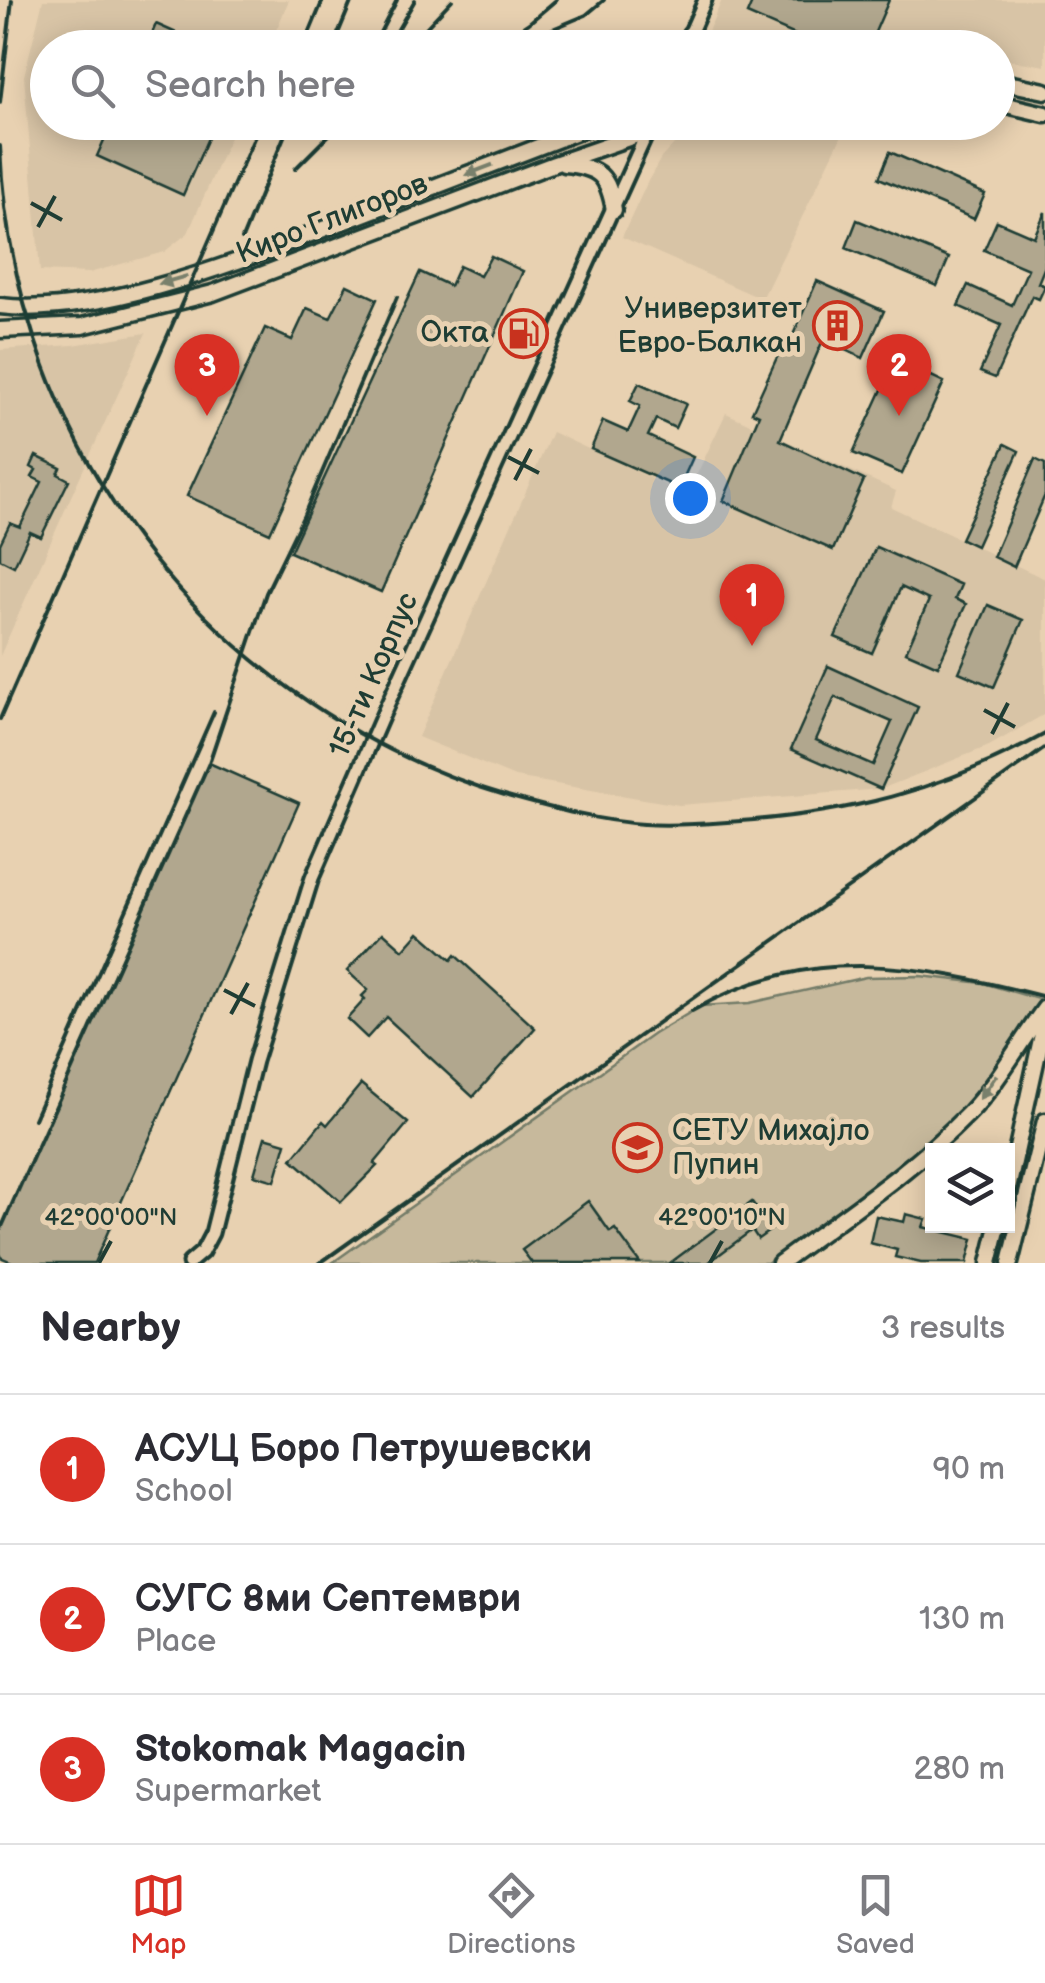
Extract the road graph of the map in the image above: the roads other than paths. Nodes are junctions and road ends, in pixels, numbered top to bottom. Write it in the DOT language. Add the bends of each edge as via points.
graph roads {
  1 [pos="704,0"];
  2 [pos="693,30"];
  3 [pos="1015,84"];
  4 [pos="1045,91"];
  5 [pos="1015,107"];
  6 [pos="1045,114"];
  7 [pos="556,140"];
  8 [pos="618,140"];
  9 [pos="645,140"];
  10 [pos="554,164"];
  11 [pos="614,210"];
  12 [pos="0,306"];
  13 [pos="0,330"];
  14 [pos="1045,1008"];
  15 [pos="1045,1021"];
  16 [pos="1045,1121"];
  17 [pos="1015,1156"];
  18 [pos="996,1233"];
  19 [pos="189,1263"];
  20 [pos="780,1263"];
  21 [pos="989,1263"];
  22 [pos="1010,1263"];
  1 -- 2 [label="street"];
  3 -- 4 [label="street"];
  5 -- 6 [label="street"];
  7 -- 12 [label="street, Киро Глигоров, one-way" via="194,274 97,301"];
  8 -- 10 [label="street, Киро Глигоров"];
  9 -- 11 [label="street, 15-ти Корпус"];
  10 -- 11 [label="street" via="596,171 609,185"];
  10 -- 13 [label="street, Киро Глигоров" via="213,294 82,326"];
  11 -- 19 [label="street, 15-ти Корпус" via="312,878 212,1233"];
  14 -- 20 [label="street, one-way" via="971,1111 914,1165"];
  15 -- 17 [label="street"];
  16 -- 22 [label="street"];
  18 -- 21 [label="street"];
}
